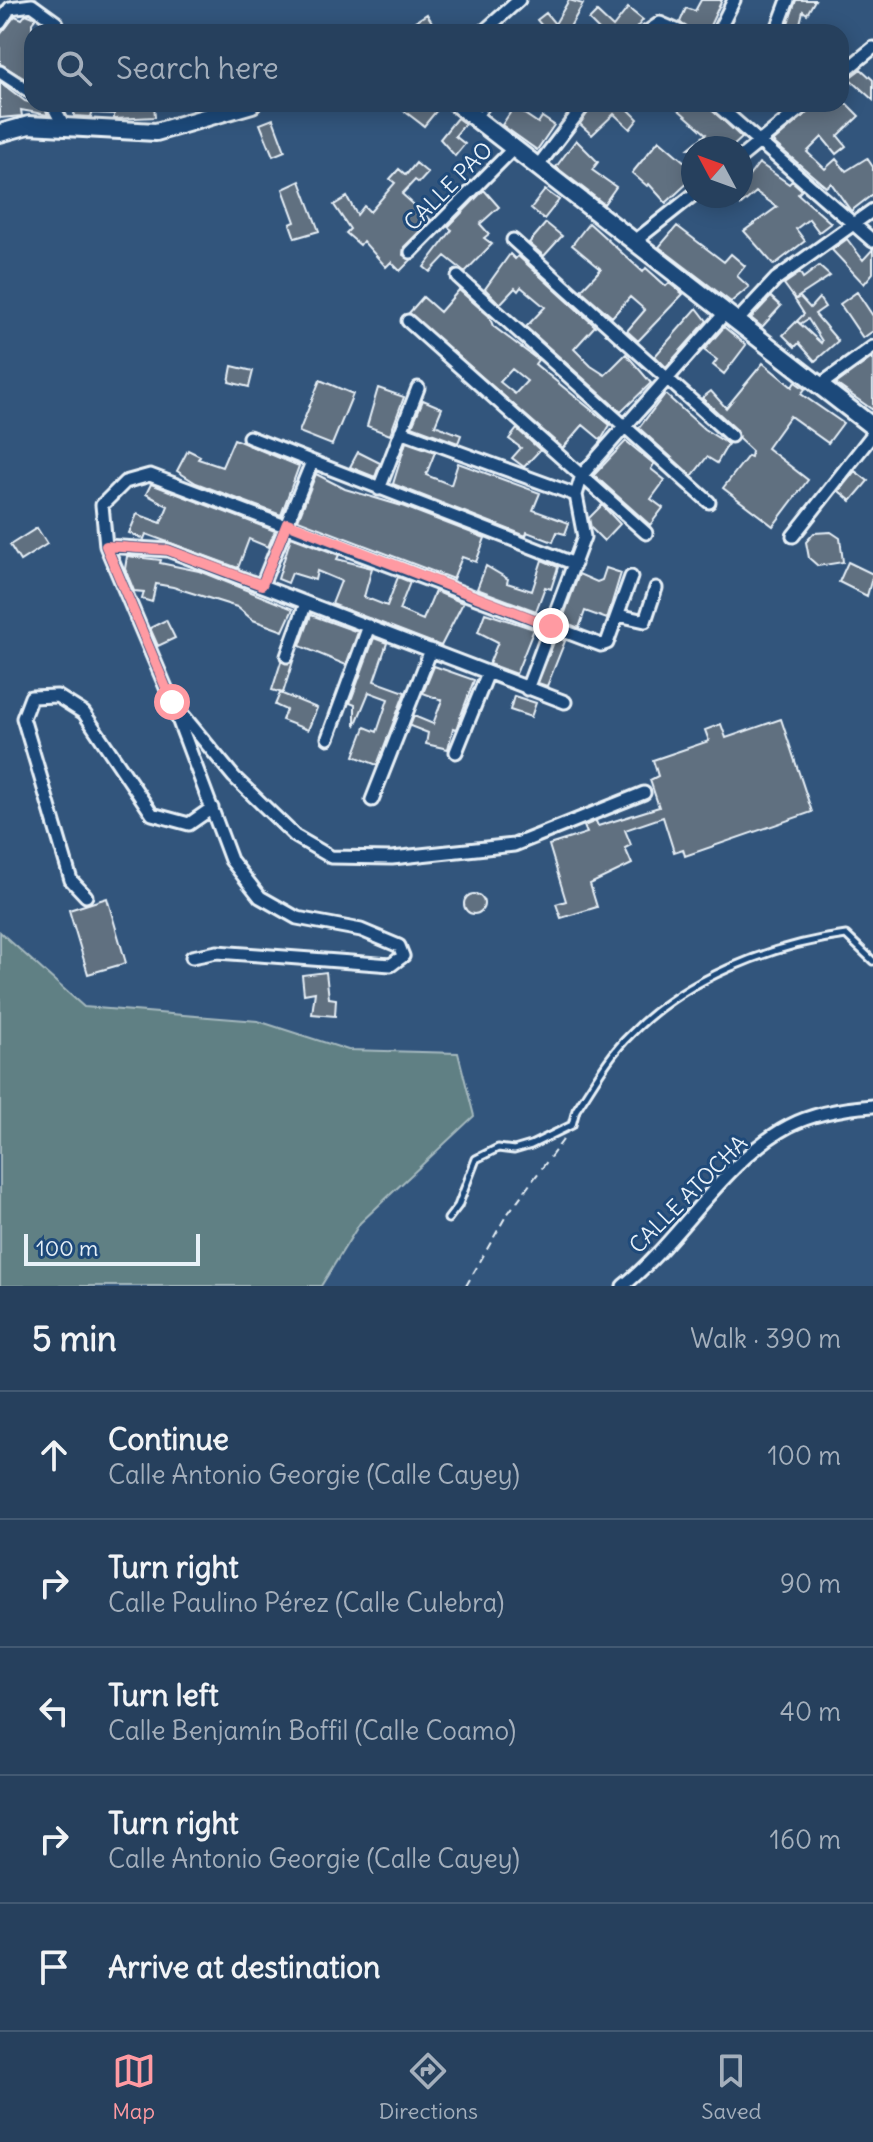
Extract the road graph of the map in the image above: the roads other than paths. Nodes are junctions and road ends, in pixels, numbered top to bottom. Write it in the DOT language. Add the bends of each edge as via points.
graph roads {
  1 [pos="519,0"];
  2 [pos="734,0"];
  3 [pos="788,0"];
  4 [pos="6,4"];
  5 [pos="0,23"];
  6 [pos="50,24"];
  7 [pos="492,24"];
  8 [pos="722,24"];
  9 [pos="779,24"];
  10 [pos="873,48"];
  11 [pos="849,68"];
  12 [pos="0,72"];
  13 [pos="24,88"];
  14 [pos="56,112"];
  15 [pos="225,112"];
  16 [pos="468,112"];
  17 [pos="482,112"];
  18 [pos="579,112"];
  19 [pos="725,112"];
  20 [pos="796,112"];
  21 [pos="477,119"];
  22 [pos="64,126"];
  23 [pos="0,133"];
  24 [pos="760,142"];
  25 [pos="514,148"];
  26 [pos="753,148"];
  27 [pos="537,167"];
  28 [pos="681,205"];
  29 [pos="873,210"];
  30 [pos="853,224"];
  31 [pos="513,240"];
  32 [pos="635,241"];
  33 [pos="873,241"];
  34 [pos="411,252"];
  35 [pos="458,277"];
  36 [pos="732,316"];
  37 [pos="408,321"];
  38 [pos="873,347"];
  39 [pos="668,380"];
  40 [pos="820,385"];
  41 [pos="418,388"];
  42 [pos="873,427"];
  43 [pos="625,428"];
  44 [pos="401,431"];
  45 [pos="873,434"];
  46 [pos="731,436"];
  47 [pos="249,437"];
  48 [pos="312,462"];
  49 [pos="582,475"];
  50 [pos="379,489"];
  51 [pos="576,495"];
  52 [pos="709,502"];
  53 [pos="287,523"];
  54 [pos="646,533"];
  55 [pos="793,536"];
  56 [pos="106,546"];
  57 [pos="575,564"];
  58 [pos="631,577"];
  59 [pos="262,585"];
  60 [pos="656,588"];
  61 [pos="306,603"];
  62 [pos="618,615"];
  63 [pos="369,626"];
  64 [pos="551,626"];
  65 [pos="431,650"];
  66 [pos="287,656"];
  67 [pos="487,675"];
  68 [pos="527,689"];
  69 [pos="172,702"];
  70 [pos="565,702"];
  71 [pos="328,738"];
  72 [pos="456,752"];
  73 [pos="644,793"];
  74 [pos="372,800"];
  75 [pos="212,808"];
  76 [pos="86,896"];
  77 [pos="192,957"];
  78 [pos="873,961"];
  79 [pos="873,1106"];
  80 [pos="448,1219"];
  81 [pos="623,1286"];
  1 -- 7 [label="street"];
  2 -- 8 [label="street"];
  3 -- 9 [label="street"];
  4 -- 5 [label="street"];
  4 -- 6 [label="street" via="32,5"];
  10 -- 11 [label="street"];
  12 -- 13 [label="street"];
  14 -- 22 [label="street"];
  15 -- 22 [label="street" via="156,132"];
  16 -- 21 [label="street"];
  17 -- 21 [label="lane"];
  18 -- 27 [label="street"];
  19 -- 24 [label="street"];
  20 -- 24 [label="street"];
  21 -- 25 [label="street"];
  22 -- 23 [label="street" via="29,125"];
  24 -- 26 [label="street"];
  24 -- 30 [label="street"];
  25 -- 27 [label="street"];
  25 -- 34 [label="street, CALLE PAO"];
  27 -- 32 [label="street"];
  28 -- 32 [label="street"];
  29 -- 30 [label="street"];
  30 -- 33 [label="street"];
  30 -- 36 [label="street"];
  31 -- 39 [label="street"];
  32 -- 36 [label="street"];
  35 -- 43 [label="street"];
  36 -- 39 [label="street"];
  36 -- 40 [label="street"];
  37 -- 49 [label="street"];
  38 -- 40 [label="street"];
  39 -- 43 [label="street"];
  39 -- 46 [label="street"];
  40 -- 42 [label="street"];
  41 -- 44 [label="street"];
  43 -- 49 [label="street"];
  43 -- 52 [label="street"];
  44 -- 50 [label="street"];
  44 -- 51 [label="street"];
  45 -- 55 [label="street"];
  47 -- 48 [label="street"];
  48 -- 50 [label="street"];
  48 -- 53 [label="street"];
  49 -- 51 [label="street"];
  49 -- 54 [label="street"];
  50 -- 57 [label="street"];
  51 -- 57 [label="street" via="584,537"];
  53 -- 56 [label="street" via="150,475 125,482 102,505"];
  53 -- 59 [label="street"];
  53 -- 64 [label="street"];
  56 -- 59 [label="street" via="168,550"];
  56 -- 69 [label="street"];
  57 -- 64 [label="street"];
  58 -- 62 [label="street"];
  59 -- 61 [label="street"];
  60 -- 62 [label="street" via="645,621"];
  61 -- 63 [label="street"];
  61 -- 66 [label="street"];
  62 -- 64 [label="street" via="607,643 601,645"];
  63 -- 65 [label="street"];
  63 -- 71 [label="street"];
  64 -- 68 [label="street"];
  65 -- 67 [label="street"];
  65 -- 74 [label="street"];
  67 -- 68 [label="street"];
  67 -- 72 [label="street"];
  68 -- 70 [label="street"];
  69 -- 73 [label="street" via="234,777 295,836 331,857 392,858 514,845"];
  69 -- 75 [label="street"];
  75 -- 76 [label="street" via="189,824 152,814 84,713 57,696 31,697 23,718 71,880"];
  75 -- 77 [label="street" via="231,860 260,897 297,918 361,930 399,946 403,956 391,965 217,952"];
  78 -- 80 [label="lane" via="846,935 802,941 681,994 629,1035 576,1110 572,1125 531,1145 498,1148 476,1159"];
  79 -- 81 [label="street, CALLE ATOCHA" via="837,1109 788,1127 738,1166"];
}
